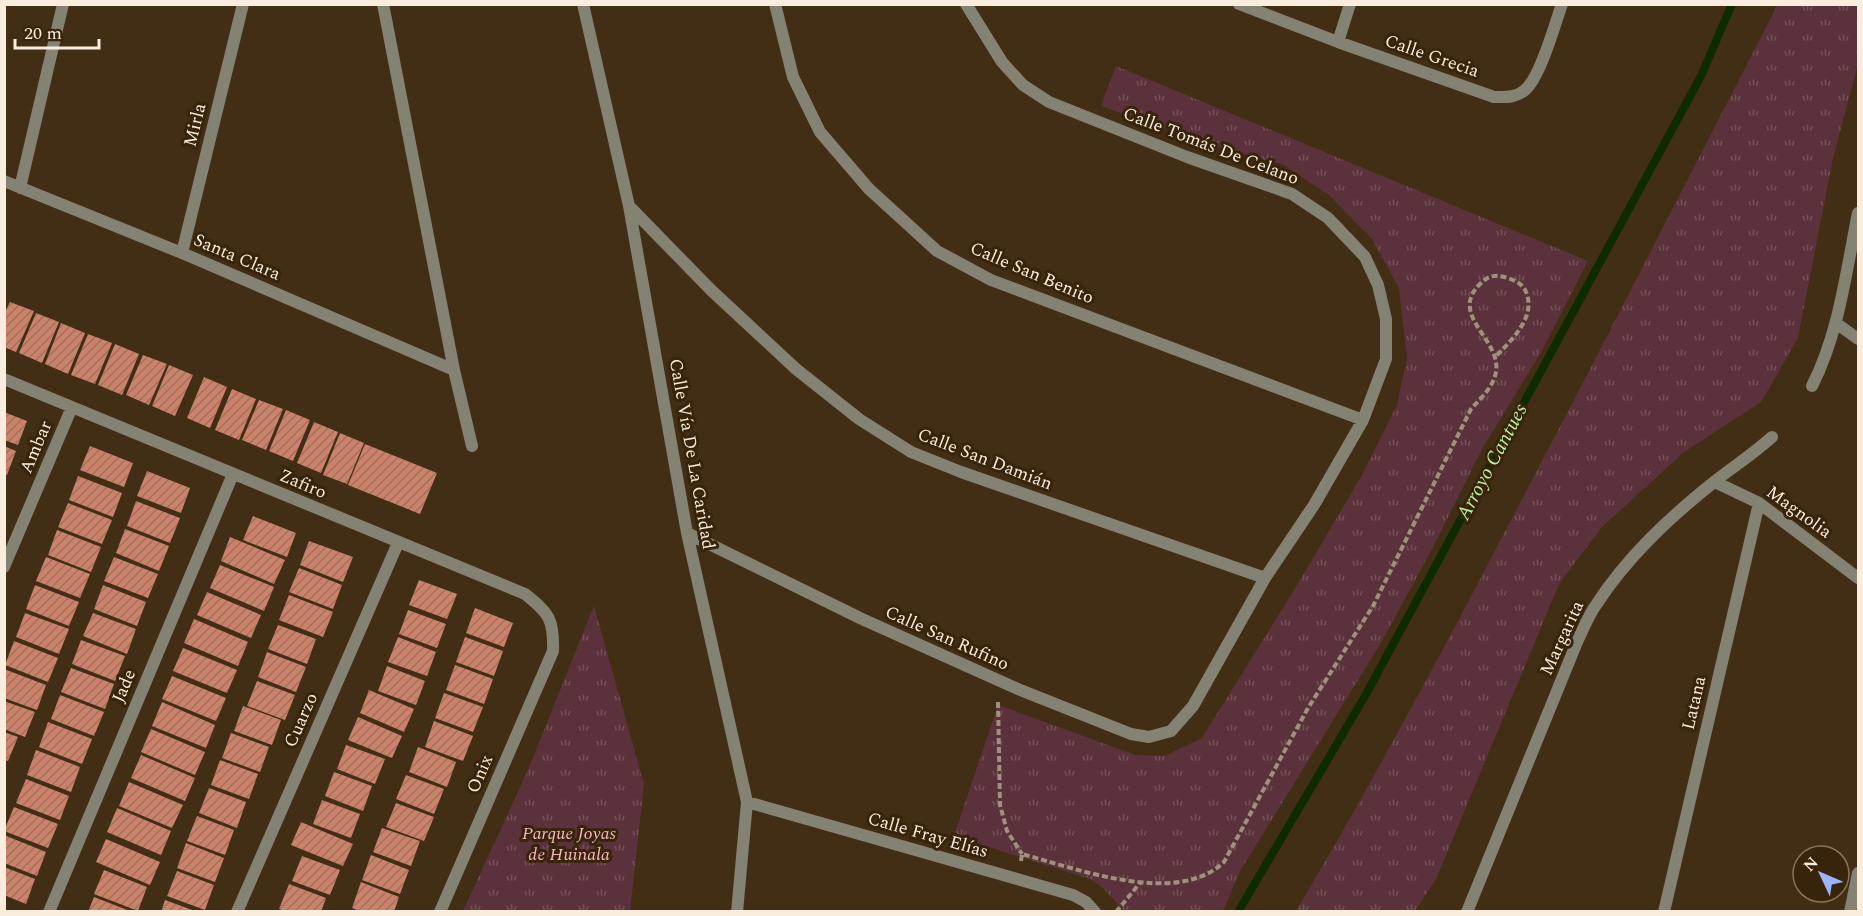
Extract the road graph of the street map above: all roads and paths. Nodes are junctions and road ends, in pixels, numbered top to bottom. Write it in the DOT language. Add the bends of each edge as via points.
graph roads {
  1 [pos="63,4"];
  2 [pos="243,4"];
  3 [pos="383,4"];
  4 [pos="583,4"];
  5 [pos="775,4"];
  6 [pos="966,4"];
  7 [pos="1239,4"];
  8 [pos="1350,4"];
  9 [pos="1562,4"];
  10 [pos="1338,42"];
  11 [pos="4,181"];
  12 [pos="20,188"];
  13 [pos="629,206"];
  14 [pos="1858,213"];
  15 [pos="182,254"];
  16 [pos="1836,323"];
  17 [pos="1858,339"];
  18 [pos="1494,358"];
  19 [pos="454,370"];
  20 [pos="4,379"];
  21 [pos="1812,386"];
  22 [pos="72,407"];
  23 [pos="1363,420"];
  24 [pos="1772,437"];
  25 [pos="472,446"];
  26 [pos="233,474"];
  27 [pos="1714,482"];
  28 [pos="1759,504"];
  29 [pos="687,532"];
  30 [pos="398,543"];
  31 [pos="4,567"];
  32 [pos="1265,578"];
  33 [pos="1858,578"];
  34 [pos="553,651"];
  35 [pos="998,680"];
  36 [pos="1193,706"];
  37 [pos="747,802"];
  38 [pos="1022,854"];
  39 [pos="1858,873"];
  40 [pos="1016,879"];
  41 [pos="1141,882"];
  42 [pos="49,912"];
  43 [pos="237,912"];
  44 [pos="440,912"];
  45 [pos="737,912"];
  46 [pos="1095,912"];
  47 [pos="1116,912"];
  48 [pos="1467,912"];
  49 [pos="1664,912"];
  50 [pos="1850,912"];
  1 -- 12 [label="street"];
  2 -- 15 [label="street, Mirla"];
  3 -- 19 [label="street"];
  4 -- 13 [label="street, Calle Vía De La Caridad"];
  5 -- 23 [label="street, Calle San Benito" via="793,77 820,132 869,189 937,251 991,280"];
  6 -- 23 [label="street, Calle Tomás De Celano" via="1002,62 1023,85 1049,102 1292,194 1328,218 1365,257 1378,285 1386,319 1386,359"];
  7 -- 10 [label="street, Calle Grecia"];
  8 -- 10 [label="street"];
  9 -- 10 [label="street, Calle Grecia" via="1541,64 1526,90 1512,97 1494,97"];
  11 -- 12 [label="street, Santa Clara"];
  12 -- 15 [label="street, Santa Clara"];
  13 -- 29 [label="street, Calle Vía De La Caridad"];
  13 -- 32 [label="street, Calle San Damián" via="796,369 859,419 911,452"];
  14 -- 16 [label="street"];
  15 -- 19 [label="street, Santa Clara"];
  16 -- 17 [label="street"];
  16 -- 21 [label="street"];
  18 -- 18 [label="path" via="1470,312 1470,300 1487,277 1502,276 1527,292 1527,306 1524,324"];
  18 -- 41 [label="path" via="1494,380 1471,409 1373,606 1308,708 1224,861 1213,872 1183,881"];
  19 -- 25 [label="street"];
  20 -- 22 [label="street, Zafiro"];
  22 -- 26 [label="street, Zafiro"];
  22 -- 31 [label="street, Ambar"];
  23 -- 32 [label="street, Calle Tomás De Celano" via="1314,505"];
  24 -- 27 [label="street, Margarita"];
  26 -- 30 [label="street, Zafiro"];
  26 -- 42 [label="street, Jade"];
  27 -- 28 [label="street, Magnolia"];
  27 -- 48 [label="street, Margarita" via="1663,524 1594,607 1576,642"];
  28 -- 33 [label="street, Magnolia"];
  28 -- 49 [label="street, Latana"];
  29 -- 35 [label="street, Calle San Rufino" via="862,619"];
  29 -- 37 [label="street, Calle Vía De La Caridad"];
  30 -- 34 [label="street, Zafiro" via="525,594 545,610 554,630"];
  30 -- 43 [label="street, Cuarzo"];
  32 -- 36 [label="street, Calle Tomás De Celano"];
  34 -- 44 [label="street, Onix"];
  35 -- 36 [label="street, Calle San Rufino" via="1131,734 1149,737 1171,730"];
  35 -- 38 [label="path" via="1000,805 1007,831"];
  37 -- 40 [label="street, Calle Fray Elías"];
  37 -- 45 [label="street, Calle Vía De La Caridad"];
  38 -- 40 [label="path"];
  38 -- 41 [label="path"];
  39 -- 50 [label="street"];
  40 -- 46 [label="street, Calle Fray Elías" via="1073,896"];
  41 -- 47 [label="path"];
}
